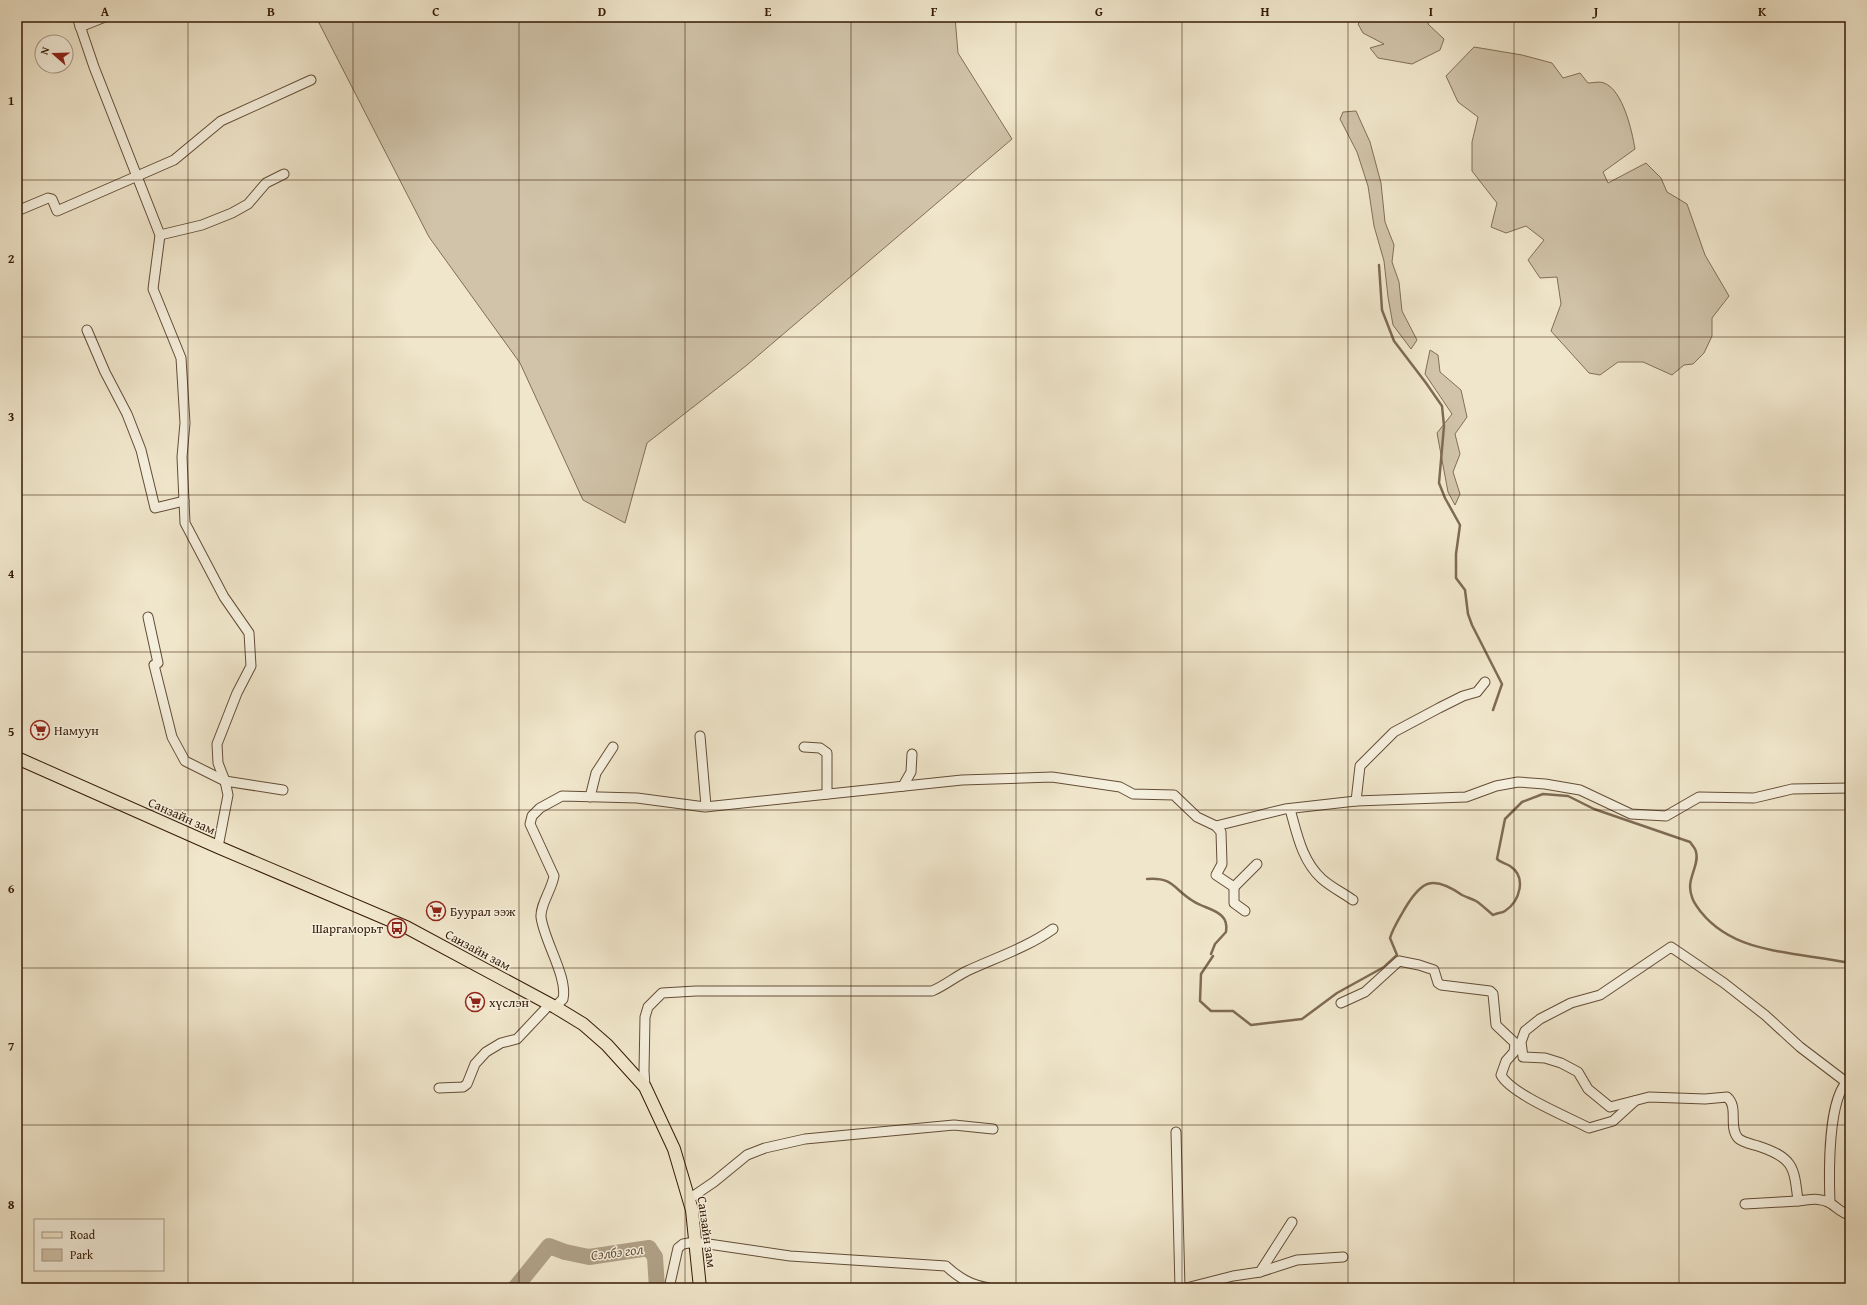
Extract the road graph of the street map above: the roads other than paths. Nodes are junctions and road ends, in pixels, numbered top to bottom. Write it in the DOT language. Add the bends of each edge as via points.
graph roads {
  1 [pos="77,17"];
  2 [pos="105,17"];
  3 [pos="80,27"];
  4 [pos="311,80"];
  5 [pos="284,174"];
  6 [pos="137,177"];
  7 [pos="17,211"];
  8 [pos="160,236"];
  9 [pos="87,330"];
  10 [pos="184,501"];
  11 [pos="148,617"];
  12 [pos="1485,682"];
  13 [pos="700,736"];
  14 [pos="613,747"];
  15 [pos="804,747"];
  16 [pos="912,754"];
  17 [pos="17,758"];
  18 [pos="226,781"];
  19 [pos="903,786"];
  20 [pos="1850,788"];
  21 [pos="283,790"];
  22 [pos="827,794"];
  23 [pos="590,797"];
  24 [pos="1356,801"];
  25 [pos="706,806"];
  26 [pos="1290,809"];
  27 [pos="1216,826"];
  28 [pos="218,847"];
  29 [pos="1257,864"];
  30 [pos="1234,887"];
  31 [pos="1353,900"];
  32 [pos="1245,911"];
  33 [pos="1053,929"];
  34 [pos="1340,1003"];
  35 [pos="552,1005"];
  36 [pos="1848,1081"];
  37 [pos="645,1087"];
  38 [pos="439,1088"];
  39 [pos="1635,1101"];
  40 [pos="993,1129"];
  41 [pos="1176,1132"];
  42 [pos="689,1199"];
  43 [pos="1798,1201"];
  44 [pos="1830,1203"];
  45 [pos="1745,1204"];
  46 [pos="1850,1215"];
  47 [pos="1292,1222"];
  48 [pos="695,1242"];
  49 [pos="1343,1257"];
  50 [pos="1260,1272"];
  51 [pos="669,1288"];
  52 [pos="700,1288"];
  53 [pos="989,1288"];
  54 [pos="1180,1288"];
  55 [pos="1186,1288"];
  1 -- 3 [label="street"];
  2 -- 3 [label="street"];
  3 -- 6 [label="street"];
  4 -- 6 [label="street" via="221,121 174,160"];
  5 -- 8 [label="street" via="266,183 248,204 232,213 202,225"];
  6 -- 7 [label="street" via="57,210 52,199 48,198"];
  6 -- 8 [label="street"];
  8 -- 10 [label="street" via="153,289 181,358 185,422 182,457"];
  9 -- 10 [label="street" via="127,414 141,450 155,508"];
  10 -- 18 [label="street" via="185,523 224,597 249,633 251,666 237,693 217,744 218,764"];
  11 -- 18 [label="street" via="158,663 154,664 172,737 185,761"];
  12 -- 24 [label="street" via="1477,692 1445,705 1394,732 1360,766"];
  13 -- 25 [label="street"];
  14 -- 23 [label="street" via="596,773"];
  15 -- 22 [label="street" via="820,748 827,753"];
  16 -- 19 [label="street" via="912,768"];
  17 -- 28 [label="main road, Санзайн зам"];
  18 -- 21 [label="street"];
  18 -- 28 [label="street" via="228,795"];
  19 -- 22 [label="street"];
  19 -- 27 [label="street" via="962,780 1052,777 1120,787 1133,794 1174,795 1196,817"];
  20 -- 24 [label="street" via="1792,789 1754,798 1699,797 1666,816 1632,814 1580,790 1518,782 1496,786 1466,797"];
  22 -- 25 [label="street"];
  23 -- 25 [label="street" via="637,798"];
  23 -- 35 [label="street" via="562,796 540,808 532,816 530,824 554,876 553,885 541,912 564,986 562,999"];
  24 -- 26 [label="street"];
  26 -- 27 [label="street"];
  26 -- 31 [label="street" via="1304,855 1314,870 1323,880"];
  27 -- 30 [label="street" via="1221,832 1222,864 1216,876"];
  28 -- 35 [label="main road, Санзайн зам" via="406,927"];
  29 -- 30 [label="street"];
  30 -- 32 [label="street" via="1234,902"];
  33 -- 37 [label="street" via="1037,940 960,975 932,991 662,993 648,1007 645,1017"];
  34 -- 39 [label="street" via="1365,992 1399,961 1419,965 1434,970 1441,985 1490,991 1493,994 1496,1025 1515,1043 1514,1052 1506,1061 1502,1075 1517,1091 1589,1128 1613,1121"];
  35 -- 37 [label="main road, Санзайн зам" via="583,1024 607,1045"];
  35 -- 38 [label="street" via="517,1039 501,1043 486,1052 475,1064 467,1084 463,1087"];
  36 -- 39 [label="street" via="1800,1048 1724,983 1671,948 1600,995 1571,1003 1540,1018 1525,1031 1521,1042 1523,1058 1545,1058 1578,1072 1588,1089 1610,1107"];
  36 -- 44 [label="street" via="1839,1093 1832,1125"];
  37 -- 42 [label="main road, Санзайн зам" via="674,1149"];
  39 -- 43 [label="street" via="1649,1097 1727,1097 1734,1110 1738,1138 1769,1150 1793,1167"];
  40 -- 42 [label="street" via="954,1125 805,1140 765,1148 747,1155"];
  41 -- 54 [label="street"];
  42 -- 48 [label="main road, Санзайн зам"];
  43 -- 44 [label="street" via="1820,1199"];
  43 -- 45 [label="street"];
  44 -- 46 [label="street"];
  47 -- 50 [label="street"];
  48 -- 51 [label="street" via="683,1244 678,1248"];
  48 -- 52 [label="main road, Санзайн зам"];
  48 -- 53 [label="street" via="790,1256 946,1266 960,1278"];
  49 -- 50 [label="street" via="1297,1260"];
  50 -- 55 [label="street"];
}
